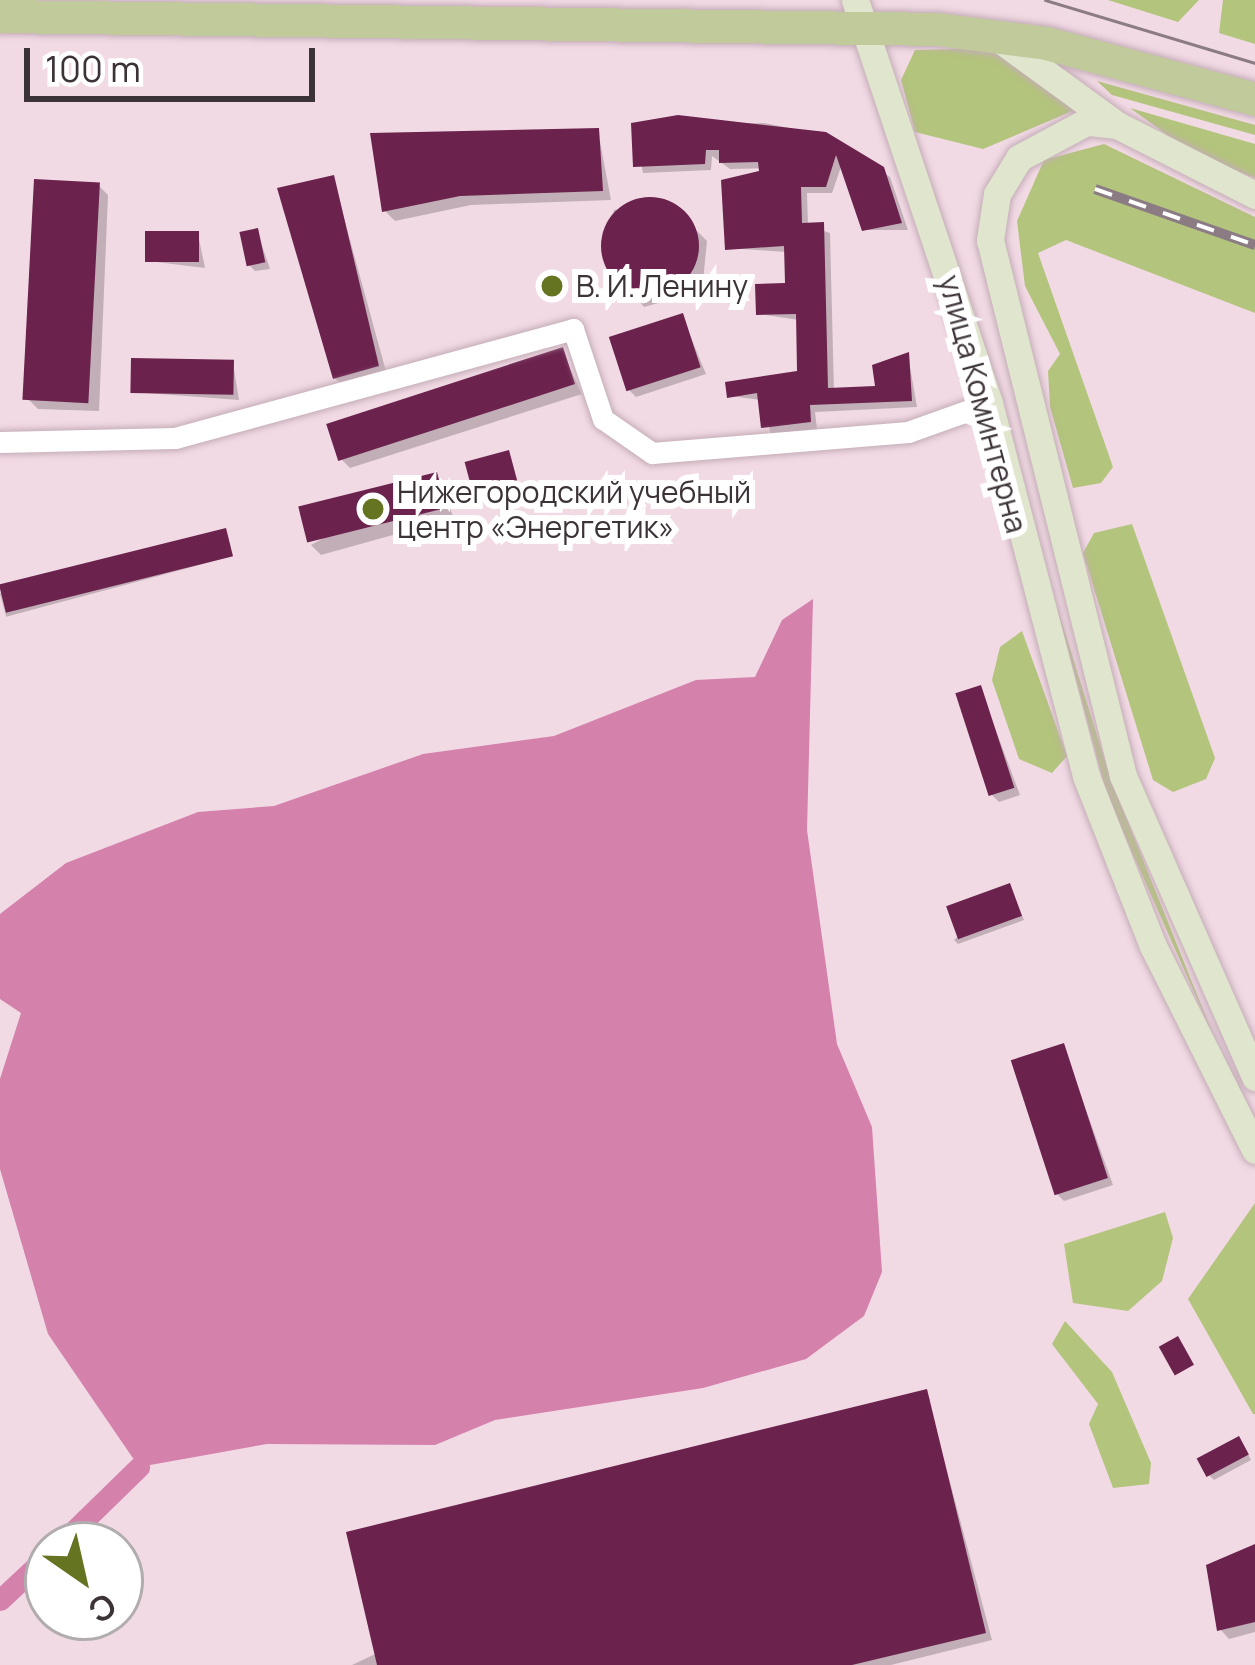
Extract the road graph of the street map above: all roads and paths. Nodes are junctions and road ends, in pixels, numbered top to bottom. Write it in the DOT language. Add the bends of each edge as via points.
graph roads {
  1 [pos="860,12"];
  2 [pos="0,16"];
  3 [pos="988,34"];
  4 [pos="1255,99"];
  5 [pos="1117,125"];
  6 [pos="1255,195"];
  7 [pos="989,403"];
  8 [pos="0,442"];
  9 [pos="1236,1038"];
  10 [pos="1207,1053"];
  11 [pos="1255,1077"];
  12 [pos="1255,1150"];
  1 -- 2 [label="main road"];
  1 -- 3 [label="main road"];
  1 -- 7 [label="main road, улица Коминтерна"];
  3 -- 4 [label="main road"];
  3 -- 5 [label="main road" via="1052,68"];
  5 -- 6 [label="main road"];
  5 -- 9 [label="main road, улица Коминтерна" via="1066,128 1019,158 997,194 990,240 1116,755"];
  7 -- 8 [label="street" via="908,433 652,453 614,436 573,329 175,438"];
  7 -- 10 [label="main road, улица Коминтерна" via="1086,776"];
  9 -- 10 [label="main road"];
  9 -- 11 [label="main road, улица Коминтерна"];
  10 -- 12 [label="main road, улица Коминтерна"];
}
